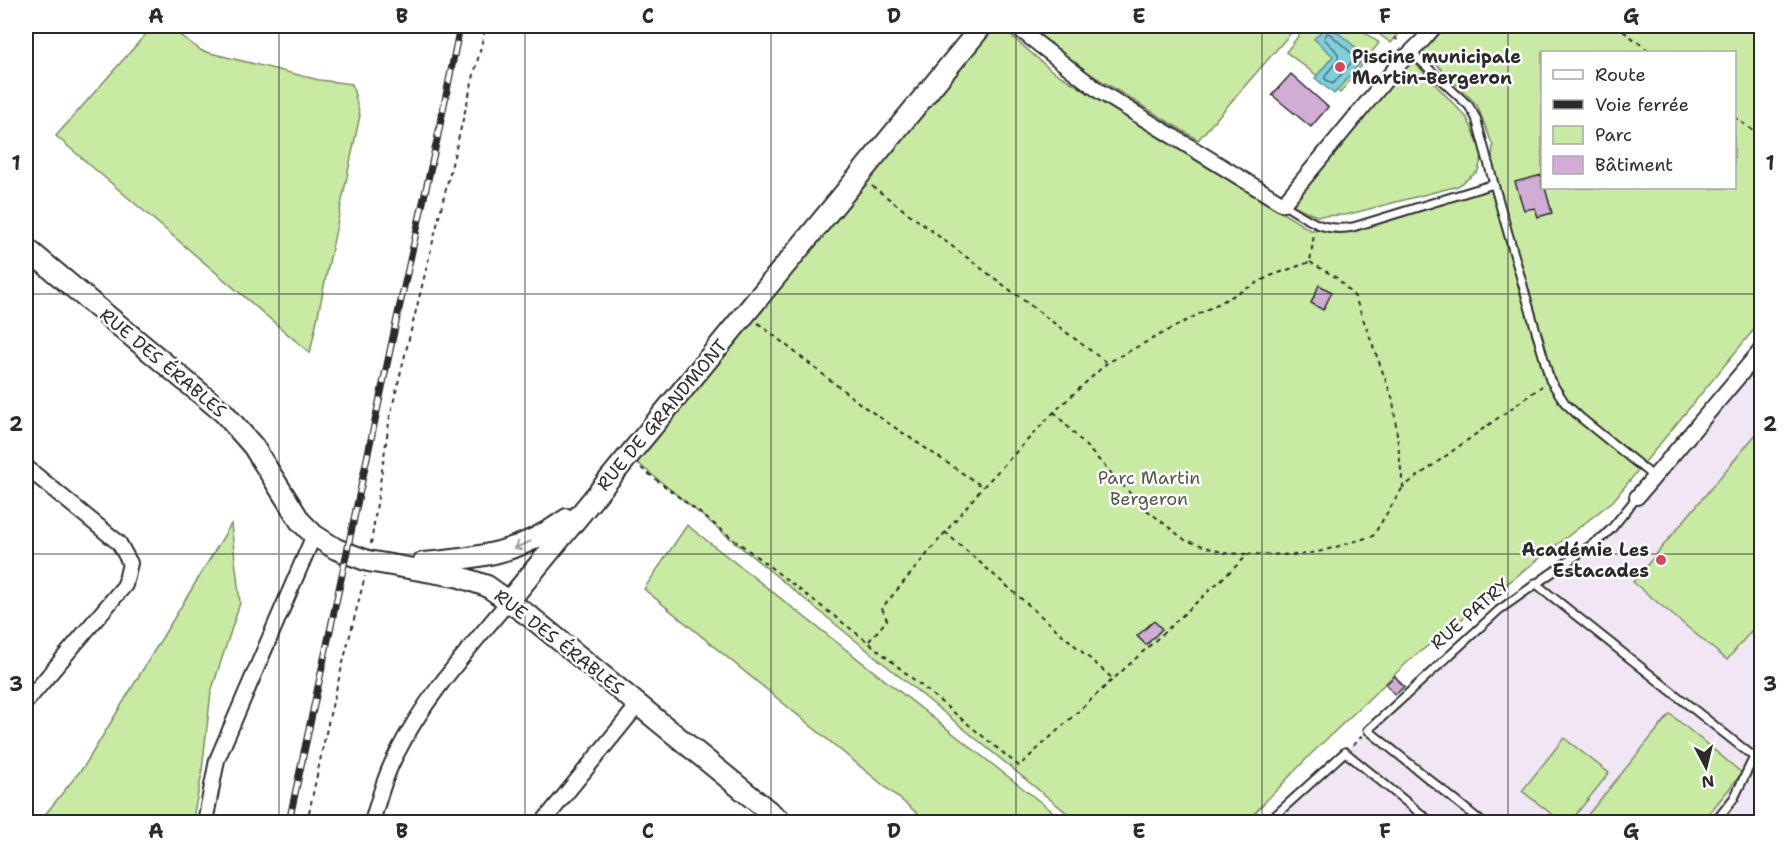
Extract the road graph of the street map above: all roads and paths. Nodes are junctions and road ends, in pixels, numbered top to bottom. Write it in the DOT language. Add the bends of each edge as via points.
graph roads {
  1 [pos="486,26"];
  2 [pos="982,26"];
  3 [pos="1015,26"];
  4 [pos="1380,26"];
  5 [pos="1435,26"];
  6 [pos="1616,26"];
  7 [pos="1650,51"];
  8 [pos="1411,52"];
  9 [pos="1736,118"];
  10 [pos="1761,137"];
  11 [pos="859,176"];
  12 [pos="1494,184"];
  13 [pos="1283,204"];
  14 [pos="1316,224"];
  15 [pos="26,249"];
  16 [pos="1310,262"];
  17 [pos="746,314"];
  18 [pos="1761,349"];
  19 [pos="1107,363"];
  20 [pos="1550,380"];
  21 [pos="1054,412"];
  22 [pos="627,457"];
  23 [pos="26,467"];
  24 [pos="1654,477"];
  25 [pos="1403,487"];
  26 [pos="983,488"];
  27 [pos="1637,497"];
  28 [pos="589,503"];
  29 [pos="945,532"];
  30 [pos="314,535"];
  31 [pos="1249,554"];
  32 [pos="368,561"];
  33 [pos="389,566"];
  34 [pos="1535,583"];
  35 [pos="509,601"];
  36 [pos="868,642"];
  37 [pos="1113,678"];
  38 [pos="26,702"];
  39 [pos="638,705"];
  40 [pos="1368,730"];
  41 [pos="1761,750"];
  42 [pos="1345,752"];
  43 [pos="1754,757"];
  44 [pos="205,822"];
  45 [pos="307,822"];
  46 [pos="372,822"];
  47 [pos="543,822"];
  48 [pos="782,822"];
  49 [pos="1268,822"];
  50 [pos="1431,822"];
  51 [pos="1482,822"];
  52 [pos="1714,822"];
  1 -- 32 [label="path" via="390,416"];
  2 -- 11 [label="street, RUE DE GRANDMONT"];
  3 -- 13 [label="street" via="1099,92"];
  4 -- 8 [label="path"];
  5 -- 8 [label="street"];
  6 -- 7 [label="path"];
  8 -- 12 [label="lane" via="1469,106 1476,118"];
  8 -- 13 [label="street"];
  9 -- 10 [label="path"];
  11 -- 17 [label="street, RUE DE GRANDMONT"];
  11 -- 19 [label="path"];
  12 -- 14 [label="lane" via="1353,228 1335,230"];
  12 -- 20 [label="lane"];
  13 -- 14 [label="lane"];
  14 -- 16 [label="path"];
  15 -- 30 [label="street, RUE DES ÉRABLES" via="224,413 248,440"];
  16 -- 19 [label="path" via="1270,276"];
  16 -- 25 [label="path" via="1337,278 1355,297 1393,399"];
  17 -- 22 [label="street, RUE DE GRANDMONT"];
  17 -- 26 [label="path" via="863,406"];
  18 -- 24 [label="street, RUE PATRY"];
  19 -- 21 [label="path"];
  20 -- 24 [label="lane" via="1581,418"];
  20 -- 25 [label="path"];
  21 -- 26 [label="path"];
  21 -- 31 [label="path" via="1143,507 1185,540 1224,553"];
  22 -- 28 [label="street, RUE DE GRANDMONT"];
  22 -- 36 [label="path"];
  23 -- 38 [label="street" via="119,543 130,562 125,585"];
  24 -- 27 [label="street, RUE PATRY"];
  25 -- 31 [label="path" via="1373,536 1300,555"];
  26 -- 29 [label="path"];
  27 -- 34 [label="lane, RUE PATRY" via="1604,536"];
  28 -- 33 [label="street, one-way" via="551,531 508,550 480,557"];
  28 -- 35 [label="street, RUE DE GRANDMONT"];
  29 -- 36 [label="path" via="882,608 887,620"];
  29 -- 37 [label="path"];
  30 -- 32 [label="street, RUE DES ÉRABLES" via="336,549"];
  30 -- 44 [label="street" via="217,759"];
  31 -- 37 [label="path"];
  32 -- 33 [label="street, RUE DES ÉRABLES"];
  32 -- 45 [label="path"];
  33 -- 35 [label="street, RUE DES ÉRABLES" via="472,580"];
  34 -- 40 [label="lane, RUE PATRY" via="1499,610"];
  34 -- 43 [label="lane"];
  35 -- 39 [label="street, RUE DES ÉRABLES"];
  35 -- 46 [label="street, RUE DE GRANDMONT" via="434,693 408,732 387,773"];
  36 -- 37 [label="path" via="1019,766"];
  39 -- 47 [label="street"];
  39 -- 48 [label="street, RUE DES ÉRABLES"];
  40 -- 42 [label="path"];
  40 -- 51 [label="lane"];
  41 -- 43 [label="lane"];
  42 -- 49 [label="lane"];
  42 -- 50 [label="lane"];
  43 -- 52 [label="lane" via="1734,798"];
}
